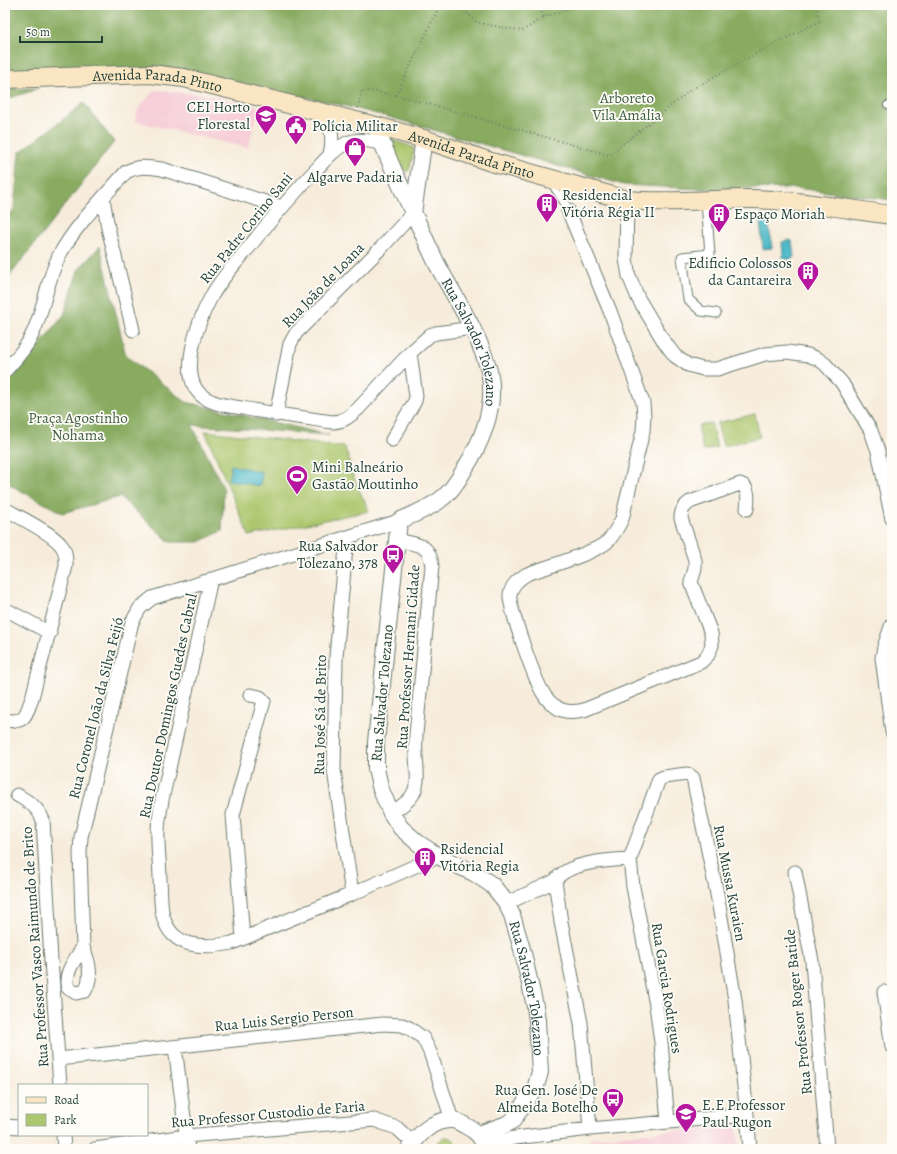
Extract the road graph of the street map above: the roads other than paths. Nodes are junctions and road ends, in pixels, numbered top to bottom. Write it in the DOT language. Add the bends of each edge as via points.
graph roads {
  1 [pos="5,79"];
  2 [pos="319,112"];
  3 [pos="376,126"];
  4 [pos="424,139"];
  5 [pos="382,144"];
  6 [pos="330,155"];
  7 [pos="419,171"];
  8 [pos="396,175"];
  9 [pos="553,179"];
  10 [pos="103,198"];
  11 [pos="627,200"];
  12 [pos="706,201"];
  13 [pos="282,207"];
  14 [pos="568,210"];
  15 [pos="414,213"];
  16 [pos="892,215"];
  17 [pos="716,313"];
  18 [pos="472,328"];
  19 [pos="133,330"];
  20 [pos="410,353"];
  21 [pos="5,371"];
  22 [pos="276,414"];
  23 [pos="392,440"];
  24 [pos="5,509"];
  25 [pos="746,509"];
  26 [pos="399,520"];
  27 [pos="892,520"];
  28 [pos="347,537"];
  29 [pos="397,540"];
  30 [pos="210,579"];
  31 [pos="5,609"];
  32 [pos="892,624"];
  33 [pos="50,633"];
  34 [pos="250,695"];
  35 [pos="5,720"];
  36 [pos="892,732"];
  37 [pos="17,795"];
  38 [pos="391,813"];
  39 [pos="438,856"];
  40 [pos="630,859"];
  41 [pos="795,872"];
  42 [pos="555,881"];
  43 [pos="352,894"];
  44 [pos="507,903"];
  45 [pos="244,938"];
  46 [pos="83,947"];
  47 [pos="884,992"];
  48 [pos="175,1047"];
  49 [pos="892,1047"];
  50 [pos="59,1059"];
  51 [pos="60,1084"];
  52 [pos="747,1114"];
  53 [pos="452,1120"];
  54 [pos="668,1122"];
  55 [pos="5,1126"];
  56 [pos="18,1127"];
  57 [pos="590,1129"];
  58 [pos="63,1136"];
  59 [pos="483,1142"];
  60 [pos="187,1143"];
  61 [pos="411,1146"];
  62 [pos="64,1149"];
  63 [pos="95,1149"];
  64 [pos="750,1149"];
  65 [pos="827,1149"];
  1 -- 2 [label="main road, Avenida Parada Pinto" via="150,74 201,82"];
  2 -- 3 [label="main road, Avenida Parada Pinto"];
  2 -- 6 [label="street" via="330,127"];
  3 -- 4 [label="main road, Avenida Parada Pinto"];
  3 -- 5 [label="street, Rua Salvador Tolezano"];
  4 -- 7 [label="street, Rua Salvador Tolezano"];
  4 -- 9 [label="main road, Avenida Parada Pinto"];
  5 -- 6 [label="street, Rua Padre Corino Sani" via="372,140 354,141"];
  5 -- 8 [label="street, Rua Salvador Tolezano"];
  6 -- 13 [label="street, Rua Padre Corino Sani"];
  7 -- 8 [label="street" via="408,177"];
  7 -- 15 [label="street, Rua Salvador Tolezano"];
  8 -- 15 [label="street, Rua Salvador Tolezano"];
  9 -- 11 [label="main road, Avenida Parada Pinto"];
  9 -- 14 [label="lane"];
  9 -- 14 [label="lane"];
  10 -- 13 [label="street" via="126,172 145,166"];
  10 -- 19 [label="street"];
  10 -- 21 [label="street" via="59,256 31,339"];
  11 -- 12 [label="main road, Avenida Parada Pinto"];
  11 -- 27 [label="street" via="626,259 629,276 638,298 675,356 688,365 703,370 717,369 765,354 787,352 808,355 825,364 842,383 871,431 878,451"];
  12 -- 16 [label="main road, Avenida Parada Pinto" via="796,201"];
  12 -- 17 [label="street" via="710,254 682,257 688,299 701,311"];
  13 -- 22 [label="street, Rua Padre Corino Sani" via="223,278 210,298 200,320 192,350 190,372 194,387 202,396 213,402"];
  14 -- 25 [label="street" via="610,311 643,403 644,416 643,432 626,504 615,532 606,543 594,550 517,580 510,595 511,609 539,685 556,708 576,712 584,710 701,662 708,655 712,644 711,633 691,582 696,569 695,560 681,514 690,502 740,484 745,487 748,498"];
  15 -- 18 [label="street, Rua Salvador Tolezano" via="425,240"];
  15 -- 22 [label="street, Rua João de Loana" via="296,333 290,344"];
  18 -- 20 [label="street, Rua Padre Corino Sani" via="430,335"];
  18 -- 26 [label="street, Rua Salvador Tolezano" via="488,368 492,391 483,434 456,484 440,500"];
  20 -- 22 [label="street, Rua Padre Corino Sani" via="354,413 342,421"];
  20 -- 23 [label="street" via="416,401"];
  24 -- 33 [label="street" via="54,537 62,545 66,555 66,566"];
  26 -- 28 [label="street, Rua Coronel João da Silva Feijó"];
  26 -- 29 [label="street, Rua Salvador Tolezano"];
  28 -- 30 [label="street, Rua Coronel João da Silva Feijó"];
  28 -- 43 [label="street, Rua José Sá de Brito" via="336,657 334,770"];
  29 -- 38 [label="street, Rua Salvador Tolezano" via="376,742 376,769"];
  29 -- 38 [label="street, Rua Professor Hernani Cidade" via="428,550 432,566 416,734 418,778 412,796"];
  30 -- 45 [label="street, Rua Doutor Domingos Guedes Cabral" via="162,800 158,838 163,916 168,929 180,940 196,946 215,946"];
  30 -- 46 [label="street, Rua Coronel João da Silva Feijó" via="152,598 140,608 132,622 81,837"];
  31 -- 33 [label="street"];
  32 -- 36 [label="street" via="882,658"];
  33 -- 35 [label="street" via="27,713 23,719 15,722"];
  34 -- 45 [label="street" via="260,697 264,701 233,815"];
  37 -- 50 [label="street, Rua Professor Vasco Raimundo de Brito" via="34,805 44,820"];
  38 -- 39 [label="street, Rua Salvador Tolezano" via="401,828"];
  39 -- 43 [label="street, Rua Doutor Domingos Guedes Cabral"];
  39 -- 44 [label="street, Rua Salvador Tolezano" via="474,873 492,885"];
  40 -- 42 [label="street" via="601,861 576,867 562,873"];
  40 -- 52 [label="street, Rua Mussa Kuraien" via="659,779 689,775 693,778 717,894 735,1000"];
  40 -- 54 [label="street, Rua Garcia Rodrigues" via="657,1012"];
  41 -- 65 [label="street, Rua Professor Roger Batide" via="812,961"];
  42 -- 44 [label="street"];
  42 -- 57 [label="street" via="560,922 581,1023"];
  43 -- 45 [label="street, Rua Doutor Domingos Guedes Cabral"];
  44 -- 59 [label="street, Rua Salvador Tolezano" via="535,1006 540,1072 536,1086 512,1120"];
  47 -- 49 [label="street"];
  48 -- 50 [label="street, Rua Luis Sergio Person"];
  48 -- 53 [label="street, Rua Luis Sergio Person" via="383,1024 402,1025 423,1038"];
  48 -- 60 [label="street"];
  50 -- 51 [label="street, Rua Professor Vasco Raimundo de Brito"];
  52 -- 54 [label="street"];
  52 -- 64 [label="street"];
  53 -- 59 [label="street" via="471,1128"];
  53 -- 61 [label="street" via="424,1130"];
  54 -- 57 [label="street"];
  55 -- 56 [label="street"];
  57 -- 59 [label="street"];
  58 -- 62 [label="street"];
  60 -- 61 [label="street, Rua Professor Custodio de Faria" via="374,1120 397,1128"];
  60 -- 63 [label="street, Rua Professor Custodio de Faria"];
}
